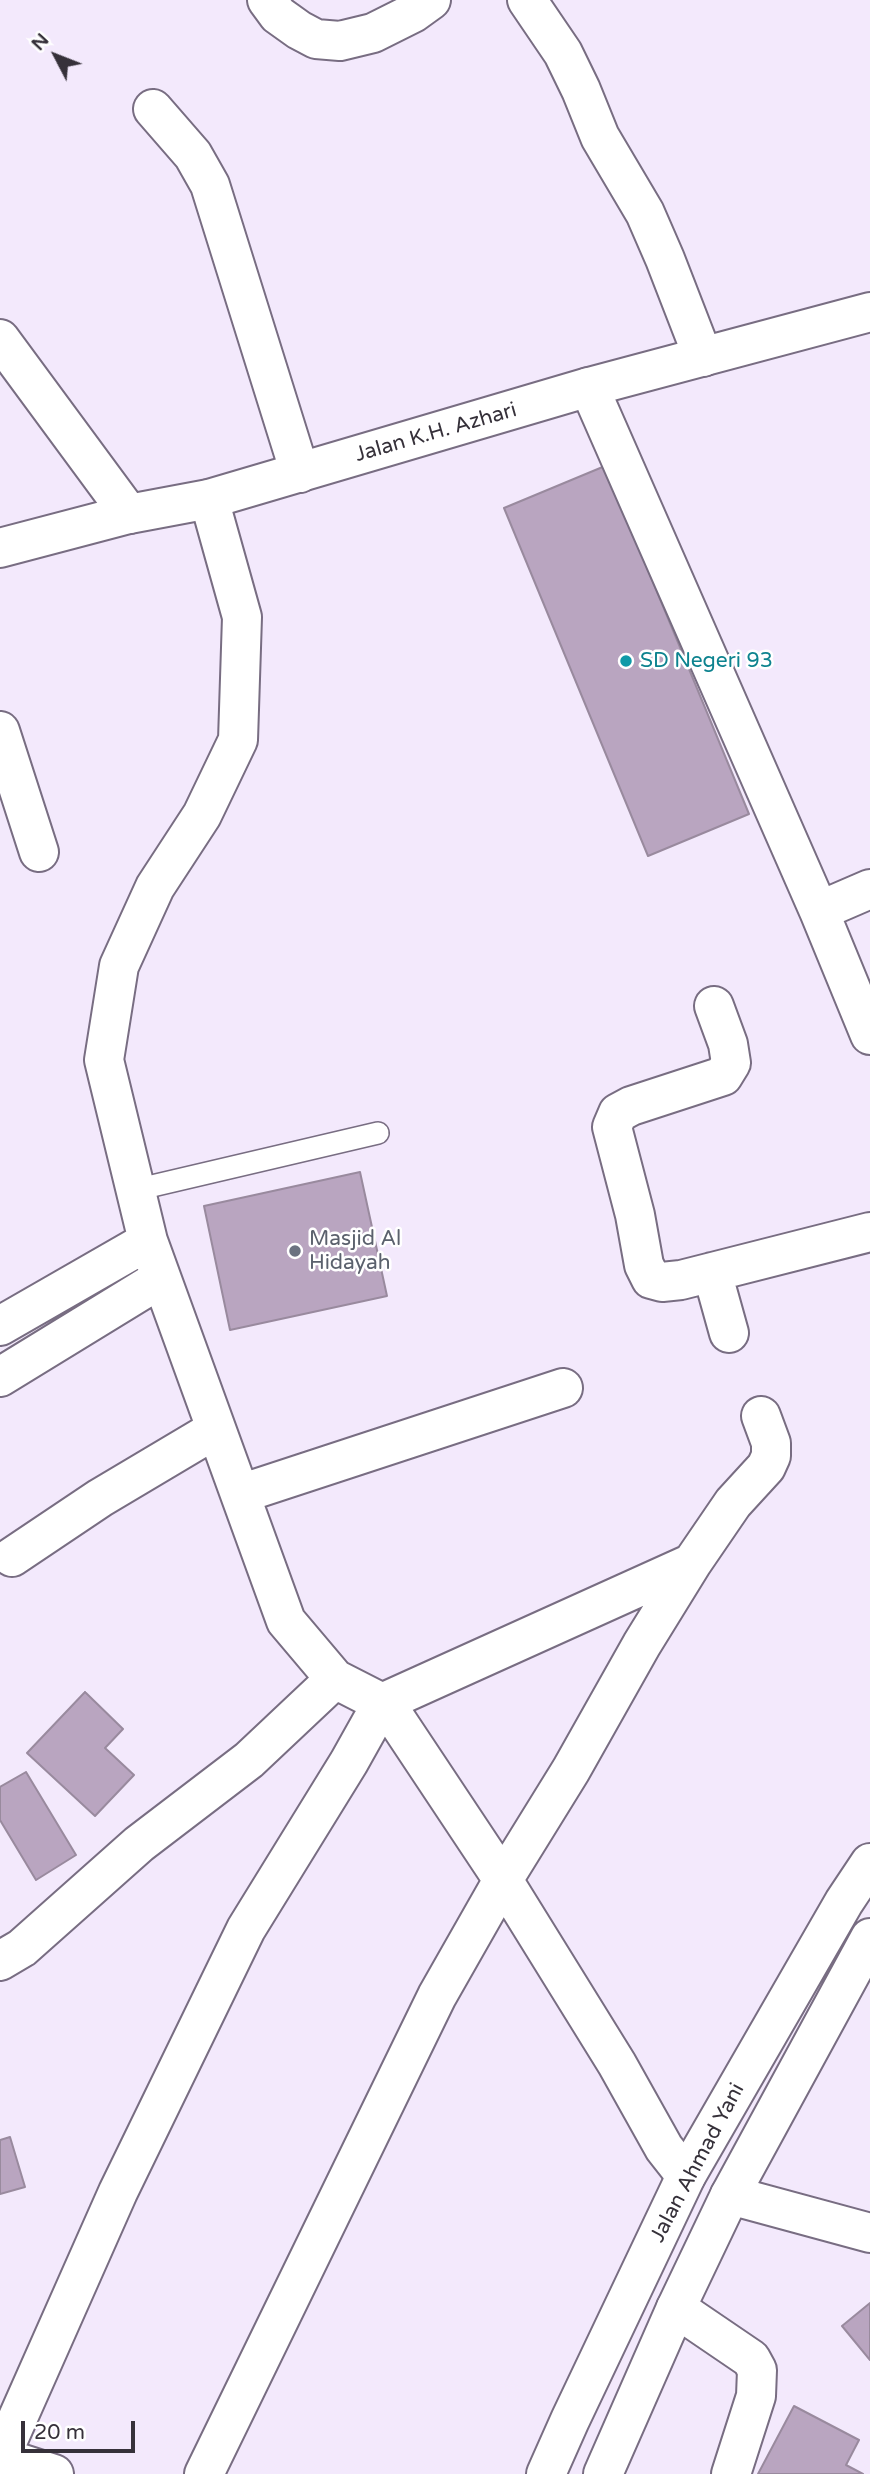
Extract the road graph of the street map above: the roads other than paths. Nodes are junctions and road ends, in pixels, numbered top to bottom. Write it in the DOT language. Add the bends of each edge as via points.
graph roads {
  1 [pos="267,0"];
  2 [pos="431,0"];
  3 [pos="527,0"];
  4 [pos="153,109"];
  5 [pos="870,312"];
  6 [pos="0,339"];
  7 [pos="702,357"];
  8 [pos="589,387"];
  9 [pos="299,473"];
  10 [pos="209,499"];
  11 [pos="130,514"];
  12 [pos="0,548"];
  13 [pos="0,731"];
  14 [pos="39,852"];
  15 [pos="870,889"];
  16 [pos="819,911"];
  17 [pos="714,1006"];
  18 [pos="870,1035"];
  19 [pos="378,1133"];
  20 [pos="135,1190"];
  21 [pos="870,1232"];
  22 [pos="148,1241"];
  23 [pos="712,1272"];
  24 [pos="160,1279"];
  25 [pos="0,1326"];
  26 [pos="729,1333"];
  27 [pos="0,1377"];
  28 [pos="564,1388"];
  29 [pos="761,1416"];
  30 [pos="216,1429"];
  31 [pos="240,1494"];
  32 [pos="12,1556"];
  33 [pos="692,1563"];
  34 [pos="335,1679"];
  35 [pos="382,1703"];
  36 [pos="870,1863"];
  37 [pos="503,1880"];
  38 [pos="870,1938"];
  39 [pos="0,1962"];
  40 [pos="687,2176"];
  41 [pos="730,2195"];
  42 [pos="870,2233"];
  43 [pos="676,2308"];
  44 [pos="0,2457"];
  45 [pos="54,2474"];
  46 [pos="204,2474"];
  47 [pos="547,2474"];
  48 [pos="603,2474"];
  49 [pos="731,2474"];
  1 -- 2 [label="main road" via="299,30 316,39 340,41 373,33"];
  3 -- 7 [label="main road" via="563,53 600,136 645,214"];
  4 -- 9 [label="main road" via="193,155 210,185"];
  5 -- 7 [label="main road, Jalan K.H. Azhari"];
  6 -- 11 [label="main road"];
  7 -- 8 [label="main road, Jalan K.H. Azhari"];
  8 -- 9 [label="main road, Jalan K.H. Azhari"];
  8 -- 16 [label="main road"];
  9 -- 10 [label="main road, Jalan K.H. Azhari"];
  10 -- 11 [label="main road, Jalan K.H. Azhari"];
  10 -- 20 [label="main road" via="242,617 238,740 202,815 155,887 119,966 104,1060"];
  11 -- 12 [label="main road, Jalan K.H. Azhari"];
  13 -- 14 [label="main road"];
  15 -- 16 [label="main road"];
  16 -- 18 [label="main road"];
  17 -- 23 [label="main road" via="731,1063 723,1076 631,1105 618,1113 612,1127 651,1279 663,1282"];
  19 -- 20 [label="lane"];
  20 -- 22 [label="main road"];
  21 -- 23 [label="main road"];
  22 -- 24 [label="main road"];
  22 -- 25 [label="main road"];
  23 -- 26 [label="main road"];
  24 -- 27 [label="main road"];
  24 -- 30 [label="main road"];
  28 -- 31 [label="main road"];
  29 -- 33 [label="main road" via="771,1443 766,1467 733,1503"];
  30 -- 31 [label="main road"];
  30 -- 32 [label="main road"];
  31 -- 34 [label="main road" via="286,1621"];
  33 -- 35 [label="main road"];
  33 -- 37 [label="main road"];
  34 -- 35 [label="main road"];
  34 -- 39 [label="main road" via="249,1760 139,1844 22,1948"];
  35 -- 37 [label="main road"];
  35 -- 44 [label="main road" via="246,1929 118,2192"];
  36 -- 40 [label="main road, Jalan Ahmad Yani"];
  37 -- 40 [label="main road" via="664,2148"];
  37 -- 46 [label="main road" via="437,1996"];
  38 -- 41 [label="main road, Jalan Ahmad Yani"];
  40 -- 41 [label="main road"];
  40 -- 47 [label="main road, Jalan Ahmad Yani"];
  41 -- 42 [label="main road"];
  41 -- 43 [label="main road, Jalan Ahmad Yani"];
  43 -- 48 [label="main road, Jalan Ahmad Yani"];
  43 -- 49 [label="main road" via="751,2359 757,2370 756,2396"];
  44 -- 45 [label="main road"];
}
